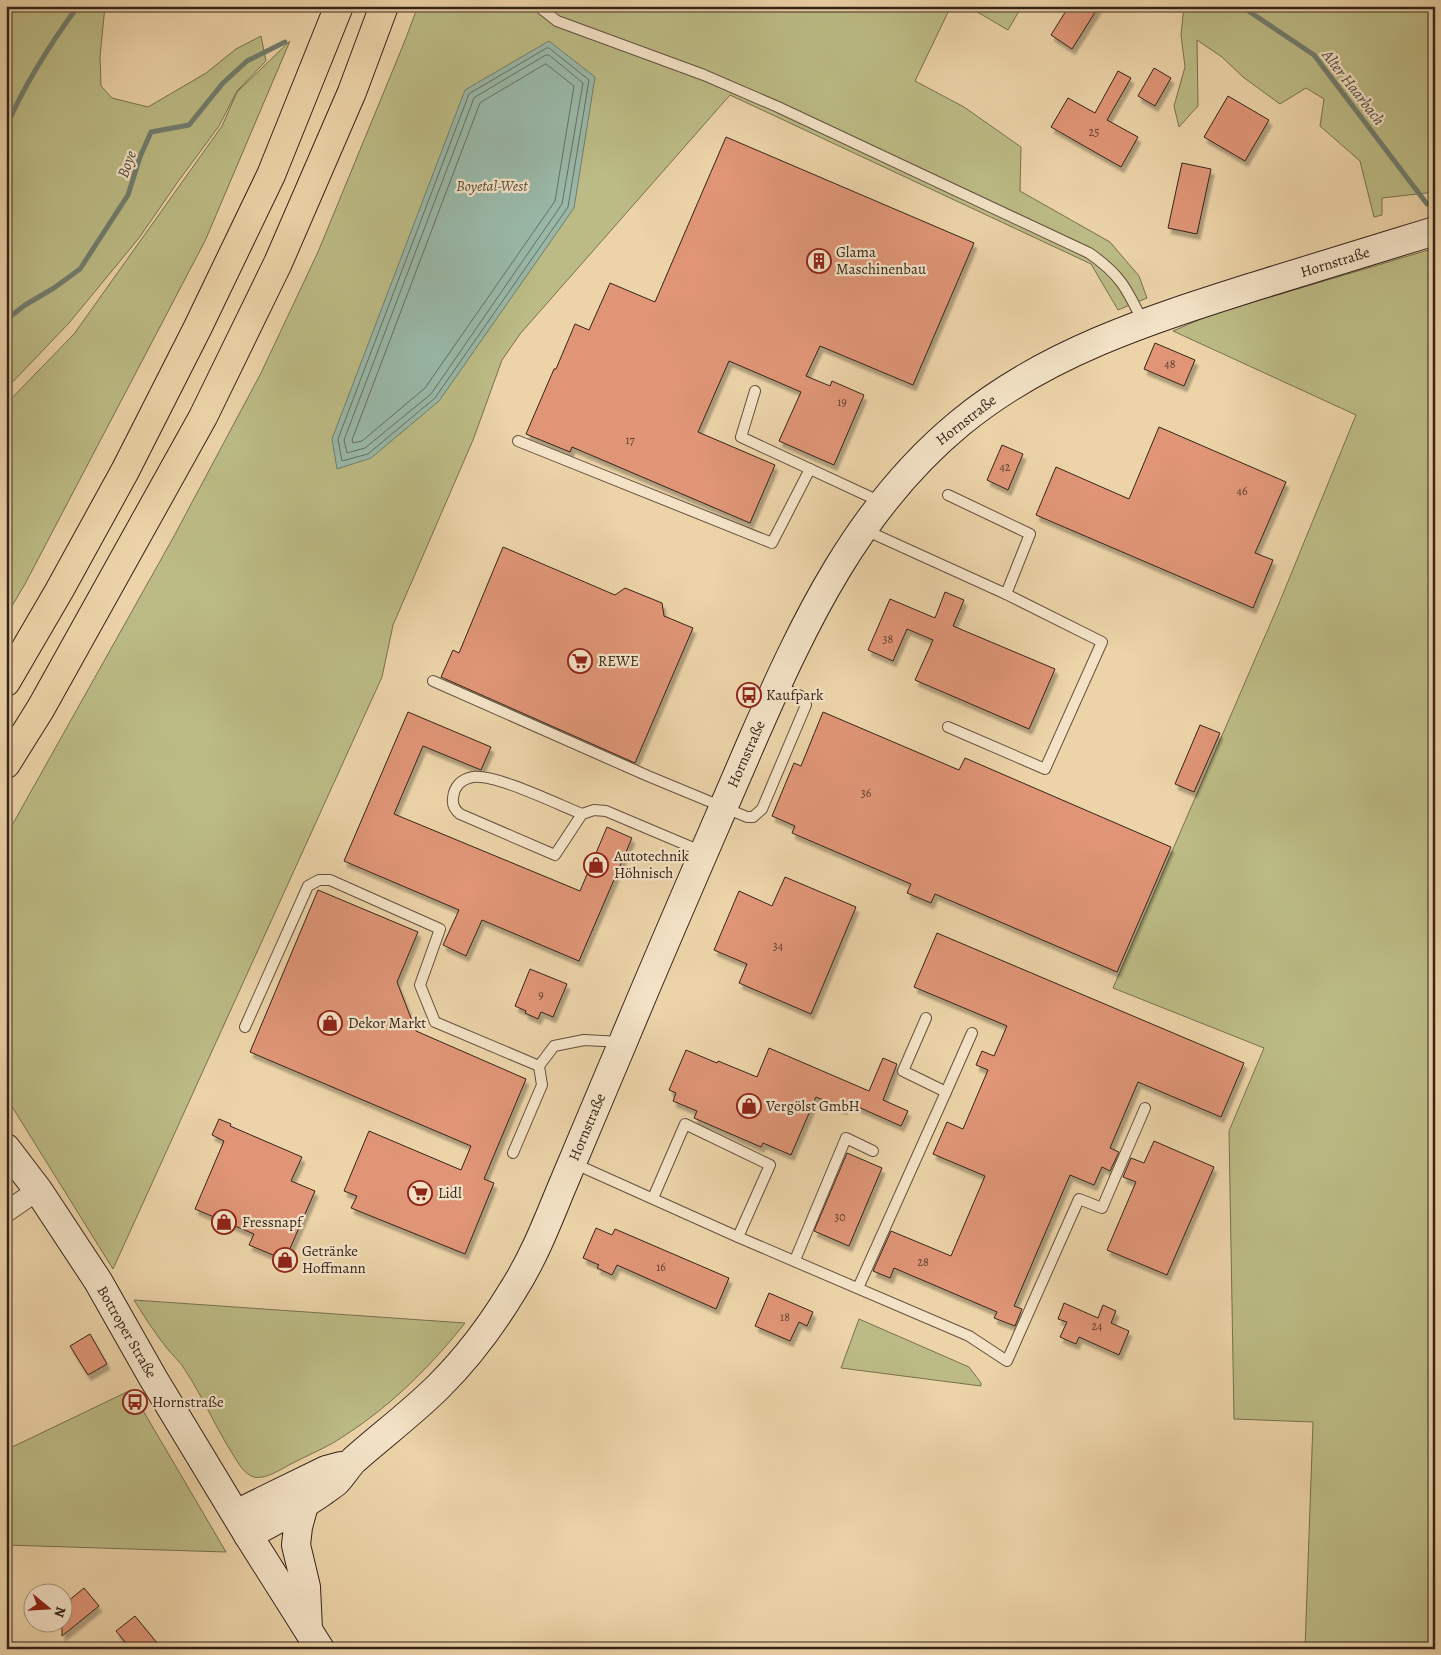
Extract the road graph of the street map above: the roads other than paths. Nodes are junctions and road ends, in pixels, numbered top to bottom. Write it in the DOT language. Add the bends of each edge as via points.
graph roads {
  1 [pos="338,6"];
  2 [pos="384,6"];
  3 [pos="538,6"];
  4 [pos="1435,231"];
  5 [pos="1144,322"];
  6 [pos="755,391"];
  7 [pos="518,441"];
  8 [pos="810,469"];
  9 [pos="948,495"];
  10 [pos="882,502"];
  11 [pos="862,528"];
  12 [pos="1006,594"];
  13 [pos="433,681"];
  14 [pos="6,682"];
  15 [pos="776,686"];
  16 [pos="948,727"];
  17 [pos="6,764"];
  18 [pos="723,808"];
  19 [pos="582,814"];
  20 [pos="704,853"];
  21 [pos="926,1018"];
  22 [pos="245,1027"];
  23 [pos="972,1033"];
  24 [pos="623,1042"];
  25 [pos="539,1066"];
  26 [pos="946,1092"];
  27 [pos="1145,1108"];
  28 [pos="6,1148"];
  29 [pos="873,1151"];
  30 [pos="513,1153"];
  31 [pos="572,1163"];
  32 [pos="38,1190"];
  33 [pos="653,1198"];
  34 [pos="6,1212"];
  35 [pos="738,1237"];
  36 [pos="795,1260"];
  37 [pos="858,1288"];
  38 [pos="350,1464"];
  39 [pos="304,1505"];
  40 [pos="242,1525"];
  41 [pos="314,1639"];
  1 -- 14 [label="highway" via="271,175 198,327 125,471"];
  2 -- 17 [label="highway" via="352,92 278,264 207,408 41,708"];
  3 -- 5 [label="lane" via="556,21 704,75 778,107 1089,253 1107,265 1122,282"];
  4 -- 5 [label="street, Hornstraße"];
  5 -- 10 [label="street, Hornstraße" via="1048,364 1006,389 931,448"];
  6 -- 8 [label="lane" via="741,437"];
  7 -- 8 [label="lane" via="772,543"];
  8 -- 10 [label="lane"];
  9 -- 12 [label="lane" via="1030,534"];
  10 -- 11 [label="street, Hornstraße"];
  11 -- 12 [label="lane"];
  11 -- 15 [label="street, Hornstraße" via="814,609"];
  12 -- 16 [label="lane" via="1102,642 1045,769"];
  13 -- 18 [label="lane"];
  15 -- 18 [label="street, Hornstraße"];
  15 -- 18 [label="lane" via="804,697 806,705 762,808 753,817 747,817"];
  18 -- 20 [label="street, Hornstraße"];
  19 -- 19 [label="lane" via="555,855 460,814 452,800 460,782 472,777 494,779"];
  19 -- 20 [label="lane" via="606,811"];
  20 -- 24 [label="street, Hornstraße"];
  21 -- 26 [label="lane" via="904,1071"];
  22 -- 25 [label="lane" via="308,886 319,880 330,880 440,930 420,985 435,1022"];
  23 -- 26 [label="lane"];
  24 -- 25 [label="lane" via="584,1040 554,1046"];
  24 -- 31 [label="street, Hornstraße"];
  25 -- 30 [label="lane" via="542,1084"];
  26 -- 37 [label="lane"];
  27 -- 37 [label="lane" via="1102,1208 1080,1199 1007,1361 969,1336"];
  28 -- 32 [label="street, Bottroper Straße"];
  29 -- 36 [label="lane" via="846,1138"];
  31 -- 33 [label="lane"];
  31 -- 38 [label="street, Hornstraße" via="524,1272 495,1319 469,1354 438,1387"];
  32 -- 34 [label="street"];
  32 -- 40 [label="street, Bottroper Straße" via="98,1282"];
  33 -- 35 [label="lane"];
  33 -- 35 [label="lane" via="684,1124 770,1165"];
  35 -- 36 [label="lane"];
  36 -- 37 [label="lane"];
  38 -- 39 [label="street, Hornstraße" via="336,1482"];
  38 -- 40 [label="street, Hornstraße" via="326,1470"];
  39 -- 40 [label="street, Hornstraße"];
  39 -- 41 [label="street" via="296,1545"];
  40 -- 41 [label="street, Bottroper Straße"];
}
